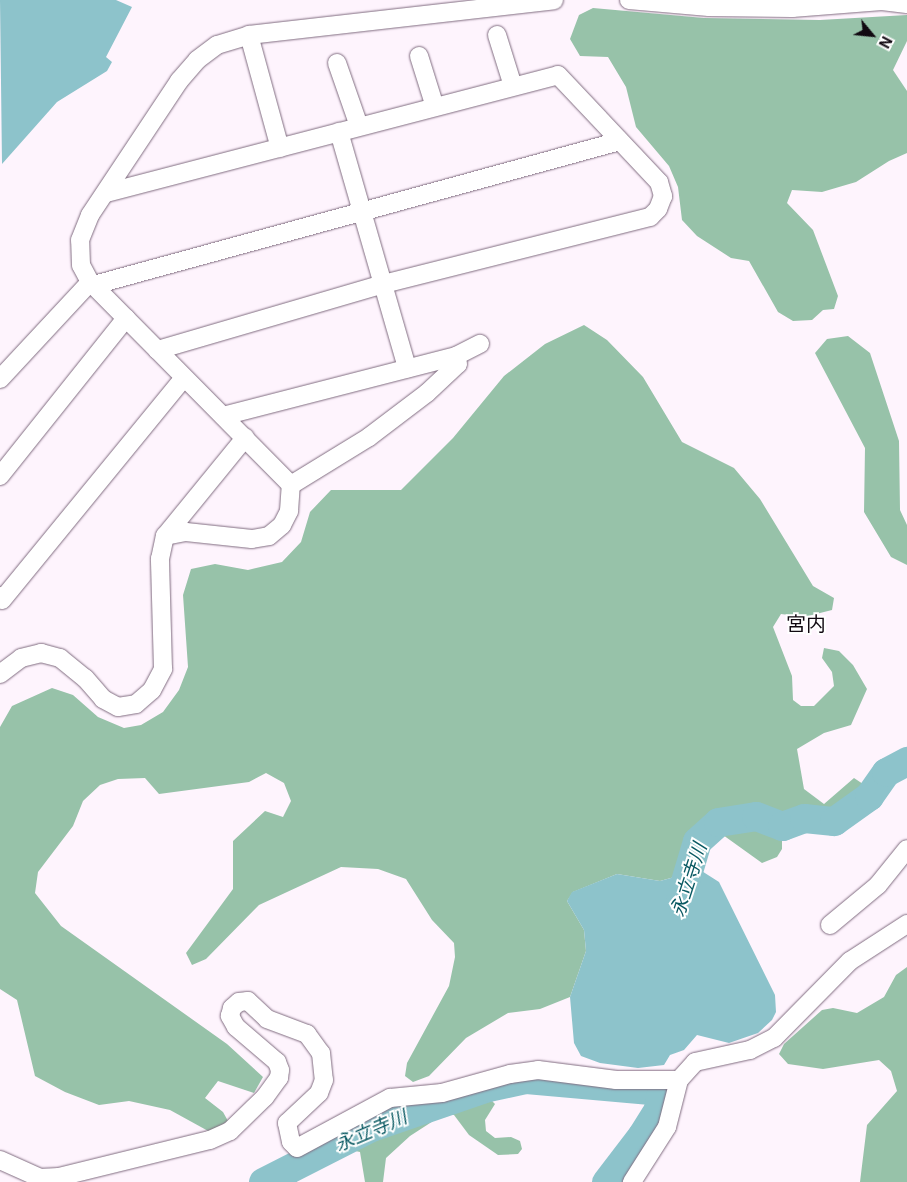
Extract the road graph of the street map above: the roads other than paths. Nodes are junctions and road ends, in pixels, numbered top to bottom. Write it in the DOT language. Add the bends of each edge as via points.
graph roads {
  1 [pos="554,0"];
  2 [pos="629,0"];
  3 [pos="907,4"];
  4 [pos="249,35"];
  5 [pos="497,35"];
  6 [pos="419,56"];
  7 [pos="337,64"];
  8 [pos="513,86"];
  9 [pos="435,107"];
  10 [pos="359,126"];
  11 [pos="339,132"];
  12 [pos="620,141"];
  13 [pos="280,148"];
  14 [pos="106,194"];
  15 [pos="361,212"];
  16 [pos="92,284"];
  17 [pos="380,285"];
  18 [pos="126,318"];
  19 [pos="480,344"];
  20 [pos="157,350"];
  21 [pos="456,356"];
  22 [pos="407,368"];
  23 [pos="0,378"];
  24 [pos="184,378"];
  25 [pos="223,416"];
  26 [pos="245,438"];
  27 [pos="0,476"];
  28 [pos="291,485"];
  29 [pos="165,536"];
  30 [pos="0,596"];
  31 [pos="0,674"];
  32 [pos="907,849"];
  33 [pos="907,924"];
  34 [pos="830,925"];
  35 [pos="680,1080"];
  36 [pos="0,1160"];
  37 [pos="632,1182"];
  1 -- 4 [label="street"];
  2 -- 3 [label="street" via="709,8 792,8 882,2"];
  4 -- 13 [label="street"];
  4 -- 14 [label="street" via="217,45 197,60 178,81"];
  5 -- 8 [label="street"];
  6 -- 9 [label="street"];
  7 -- 10 [label="street"];
  8 -- 9 [label="street"];
  8 -- 12 [label="street" via="558,75"];
  9 -- 10 [label="street"];
  10 -- 11 [label="street"];
  11 -- 13 [label="street"];
  11 -- 15 [label="street"];
  12 -- 15 [label="street"];
  12 -- 17 [label="street" via="659,182 663,196 650,216"];
  13 -- 14 [label="street"];
  14 -- 16 [label="street" via="90,215 80,240 81,265"];
  15 -- 16 [label="street"];
  15 -- 17 [label="street"];
  16 -- 18 [label="street"];
  16 -- 23 [label="street"];
  17 -- 20 [label="street"];
  17 -- 22 [label="street"];
  18 -- 20 [label="street"];
  18 -- 27 [label="street"];
  19 -- 21 [label="street"];
  20 -- 24 [label="street"];
  21 -- 22 [label="street"];
  21 -- 28 [label="street" via="458,364 370,438"];
  22 -- 25 [label="street"];
  24 -- 25 [label="street"];
  24 -- 30 [label="street" via="2,600"];
  25 -- 26 [label="street"];
  26 -- 28 [label="street"];
  26 -- 29 [label="street"];
  28 -- 29 [label="street" via="289,511 282,525 270,536 252,539 186,532"];
  29 -- 31 [label="street" via="160,559 163,669 152,690 136,704 118,707 103,699 85,678 60,658 41,653 20,658"];
  32 -- 34 [label="street" via="878,885"];
  33 -- 35 [label="street" via="850,961 774,1038 750,1050 694,1062"];
  35 -- 36 [label="street" via="616,1080 538,1070 510,1074 442,1093 390,1098 297,1148 291,1142 287,1124 319,1093 324,1080 321,1053 307,1034 267,1019 248,1001 239,1002 232,1008 230,1016 236,1028 277,1062 280,1070 279,1078 265,1097 230,1131 210,1140 59,1177 40,1178"];
  35 -- 37 [label="street" via="667,1127"];
}
